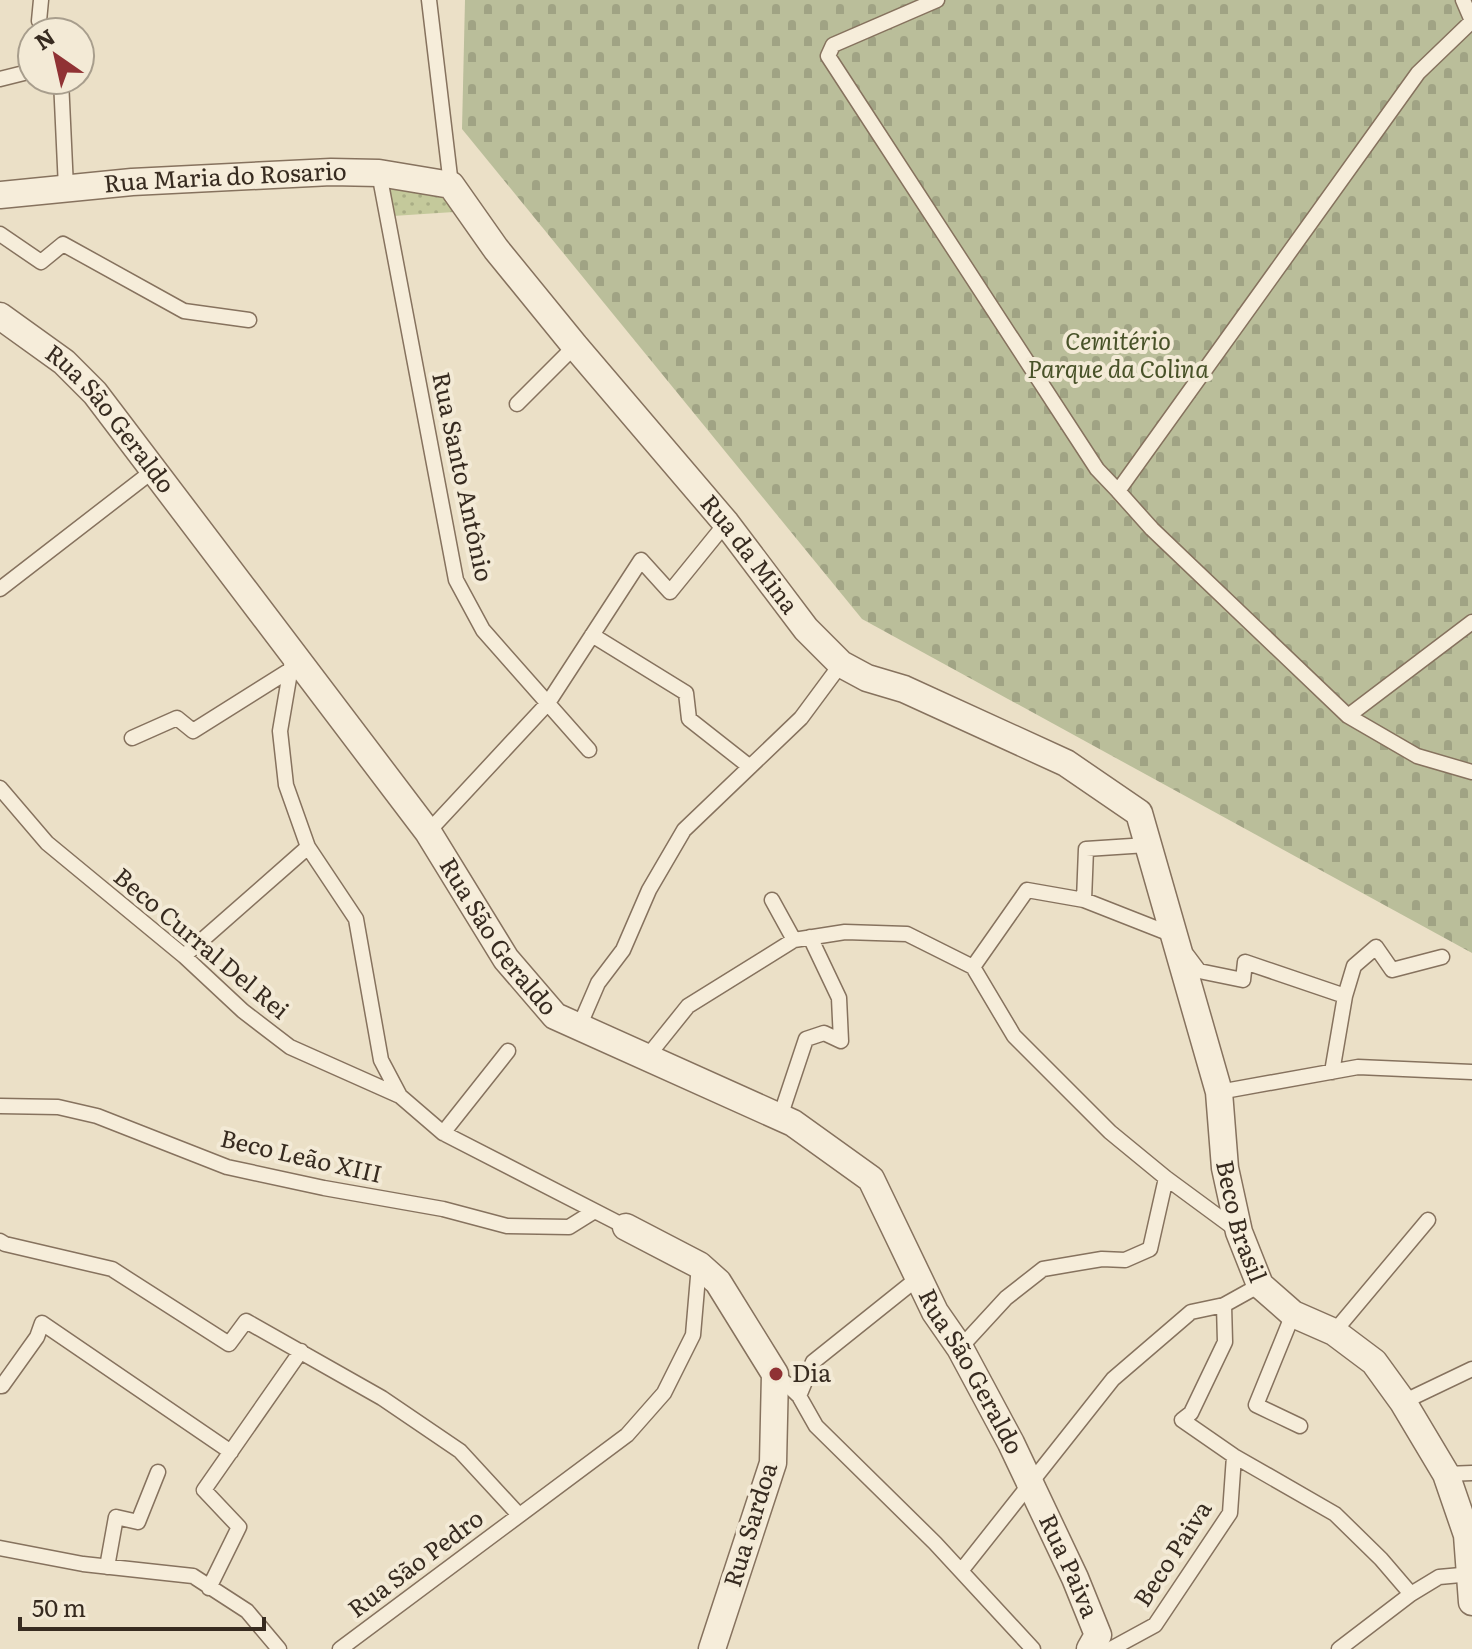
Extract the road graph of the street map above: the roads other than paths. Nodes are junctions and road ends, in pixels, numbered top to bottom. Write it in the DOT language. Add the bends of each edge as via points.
graph roads {
  1 [pos="429,0"];
  2 [pos="937,0"];
  3 [pos="1463,0"];
  4 [pos="1472,21"];
  5 [pos="62,96"];
  6 [pos="379,173"];
  7 [pos="451,185"];
  8 [pos="66,188"];
  9 [pos="0,195"];
  10 [pos="0,234"];
  11 [pos="0,316"];
  12 [pos="249,320"];
  13 [pos="575,346"];
  14 [pos="517,404"];
  15 [pos="154,470"];
  16 [pos="1118,491"];
  17 [pos="726,523"];
  18 [pos="0,589"];
  19 [pos="1472,622"];
  20 [pos="592,635"];
  21 [pos="292,663"];
  22 [pos="841,664"];
  23 [pos="548,703"];
  24 [pos="1348,716"];
  25 [pos="132,738"];
  26 [pos="589,750"];
  27 [pos="750,767"];
  28 [pos="1472,772"];
  29 [pos="0,788"];
  30 [pos="1139,813"];
  31 [pos="428,832"];
  32 [pos="1147,845"];
  33 [pos="308,847"];
  34 [pos="772,900"];
  35 [pos="1084,900"];
  36 [pos="1171,933"];
  37 [pos="810,937"];
  38 [pos="794,940"];
  39 [pos="184,956"];
  40 [pos="1442,957"];
  41 [pos="973,967"];
  42 [pos="1345,996"];
  43 [pos="579,1027"];
  44 [pos="508,1051"];
  45 [pos="647,1057"];
  46 [pos="1332,1072"];
  47 [pos="1472,1072"];
  48 [pos="1219,1092"];
  49 [pos="400,1096"];
  50 [pos="0,1106"];
  51 [pos="780,1117"];
  52 [pos="443,1133"];
  53 [pos="1166,1178"];
  54 [pos="593,1212"];
  55 [pos="1428,1220"];
  56 [pos="626,1227"];
  57 [pos="1239,1232"];
  58 [pos="0,1241"];
  59 [pos="699,1265"];
  60 [pos="918,1278"];
  61 [pos="1260,1285"];
  62 [pos="1224,1305"];
  63 [pos="1293,1314"];
  64 [pos="1334,1332"];
  65 [pos="960,1348"];
  66 [pos="301,1351"];
  67 [pos="1472,1369"];
  68 [pos="775,1374"];
  69 [pos="0,1386"];
  70 [pos="799,1396"];
  71 [pos="1403,1402"];
  72 [pos="1300,1426"];
  73 [pos="231,1452"];
  74 [pos="1234,1456"];
  75 [pos="158,1472"];
  76 [pos="1459,1473"];
  77 [pos="1030,1483"];
  78 [pos="519,1515"];
  79 [pos="0,1548"];
  80 [pos="107,1567"];
  81 [pos="961,1571"];
  82 [pos="1471,1574"];
  83 [pos="209,1588"];
  84 [pos="1411,1594"];
  85 [pos="1472,1602"];
  86 [pos="279,1649"];
  87 [pos="340,1649"];
  88 [pos="712,1649"];
  89 [pos="1033,1649"];
  90 [pos="1090,1649"];
  91 [pos="1111,1649"];
  92 [pos="1339,1649"];
  1 -- 7 [label="lane"];
  2 -- 16 [label="lane" via="833,45 828,56 1097,469"];
  3 -- 4 [label="lane"];
  4 -- 16 [label="lane" via="1418,73"];
  5 -- 8 [label="lane"];
  6 -- 7 [label="street, Rua Maria do Rosario"];
  6 -- 8 [label="street, Rua Maria do Rosario"];
  6 -- 23 [label="lane, Rua Santo Antônio" via="456,580 483,630"];
  7 -- 13 [label="street, Rua da Mina"];
  8 -- 9 [label="street, Rua Maria do Rosario"];
  10 -- 12 [label="lane" via="41,262 63,244 184,311"];
  11 -- 15 [label="street, Rua São Geraldo" via="64,362"];
  13 -- 14 [label="lane"];
  13 -- 17 [label="street, Rua da Mina"];
  15 -- 18 [label="lane"];
  15 -- 21 [label="street, Rua São Geraldo"];
  16 -- 24 [label="lane"];
  17 -- 20 [label="lane" via="670,592 641,560"];
  17 -- 22 [label="street, Rua da Mina" via="806,629"];
  19 -- 24 [label="lane"];
  20 -- 23 [label="lane"];
  20 -- 27 [label="lane" via="686,693 689,719"];
  21 -- 25 [label="lane" via="193,731 177,718"];
  21 -- 31 [label="street, Rua São Geraldo"];
  21 -- 33 [label="lane" via="280,731 286,785"];
  22 -- 27 [label="lane" via="801,718"];
  22 -- 30 [label="street, Rua da Mina" via="1066,763"];
  23 -- 26 [label="lane, Rua Santo Antônio"];
  23 -- 31 [label="lane"];
  24 -- 28 [label="lane" via="1417,756"];
  27 -- 43 [label="lane" via="684,830"];
  29 -- 39 [label="lane, Beco Curral Del Rei" via="47,843"];
  30 -- 32 [label="street, Beco Brasil"];
  31 -- 43 [label="street, Rua São Geraldo" via="506,959 555,1016"];
  32 -- 35 [label="lane" via="1086,849"];
  32 -- 36 [label="street, Beco Brasil"];
  33 -- 39 [label="lane"];
  33 -- 49 [label="lane" via="356,919 381,1060"];
  34 -- 38 [label="lane"];
  35 -- 36 [label="lane"];
  35 -- 41 [label="lane" via="1027,890"];
  36 -- 42 [label="lane" via="1199,971 1243,980 1245,962"];
  36 -- 48 [label="street, Beco Brasil"];
  37 -- 38 [label="lane"];
  37 -- 41 [label="lane" via="907,934"];
  37 -- 51 [label="lane" via="839,998 841,1041 824,1033 806,1039"];
  38 -- 45 [label="lane" via="688,1006"];
  39 -- 49 [label="lane, Beco Curral Del Rei" via="290,1047"];
  40 -- 42 [label="lane" via="1392,970 1376,947 1354,966"];
  41 -- 53 [label="lane" via="1014,1036 1110,1132"];
  42 -- 46 [label="lane"];
  43 -- 45 [label="street, Rua São Geraldo"];
  44 -- 52 [label="lane"];
  45 -- 51 [label="street, Rua São Geraldo"];
  46 -- 47 [label="lane" via="1358,1067"];
  46 -- 48 [label="lane"];
  48 -- 57 [label="street, Beco Brasil" via="1225,1168"];
  49 -- 52 [label="lane"];
  50 -- 54 [label="lane, Beco Leão XIII" via="58,1107 97,1116 227,1167 507,1226 569,1227"];
  51 -- 60 [label="street, Rua São Geraldo" via="871,1179"];
  52 -- 54 [label="lane"];
  53 -- 57 [label="lane"];
  53 -- 65 [label="lane" via="1150,1249 1125,1260 1043,1269 1006,1298"];
  54 -- 56 [label="lane"];
  55 -- 64 [label="lane"];
  56 -- 59 [label="street"];
  57 -- 61 [label="street, Beco Brasil"];
  58 -- 66 [label="lane" via="112,1269 229,1344 246,1321"];
  59 -- 68 [label="street" via="718,1282"];
  59 -- 78 [label="lane, Rua São Pedro" via="693,1335 664,1393 627,1435"];
  60 -- 65 [label="street, Rua São Geraldo"];
  60 -- 70 [label="lane" via="813,1362"];
  61 -- 62 [label="lane"];
  61 -- 63 [label="street, Beco Brasil"];
  62 -- 74 [label="lane" via="1225,1342 1191,1413 1182,1420"];
  62 -- 77 [label="lane" via="1191,1312 1113,1379"];
  63 -- 64 [label="street, Beco Brasil"];
  63 -- 72 [label="lane" via="1256,1405"];
  64 -- 71 [label="street, Beco Brasil" via="1374,1362"];
  65 -- 77 [label="street, Rua São Geraldo"];
  66 -- 73 [label="lane"];
  66 -- 78 [label="lane" via="460,1451"];
  67 -- 71 [label="lane"];
  68 -- 70 [label="lane"];
  68 -- 88 [label="street, Rua Sardoa" via="773,1463"];
  69 -- 73 [label="lane" via="42,1323"];
  70 -- 81 [label="lane" via="816,1426"];
  71 -- 76 [label="street, Beco Brasil"];
  73 -- 83 [label="lane" via="204,1490 239,1527"];
  74 -- 84 [label="lane" via="1335,1514"];
  74 -- 91 [label="lane, Beco Paiva" via="1230,1513 1155,1625"];
  75 -- 80 [label="lane" via="138,1522 116,1517"];
  76 -- 82 [label="street, Beco Brasil"];
  77 -- 81 [label="lane"];
  77 -- 90 [label="street, Rua Paiva" via="1098,1635"];
  78 -- 87 [label="lane, Rua São Pedro"];
  79 -- 80 [label="lane"];
  80 -- 83 [label="lane" via="193,1576"];
  81 -- 89 [label="lane"];
  82 -- 84 [label="lane" via="1439,1577"];
  82 -- 85 [label="street, Beco Brasil"];
  83 -- 86 [label="lane" via="247,1611"];
  84 -- 92 [label="lane"];
}
